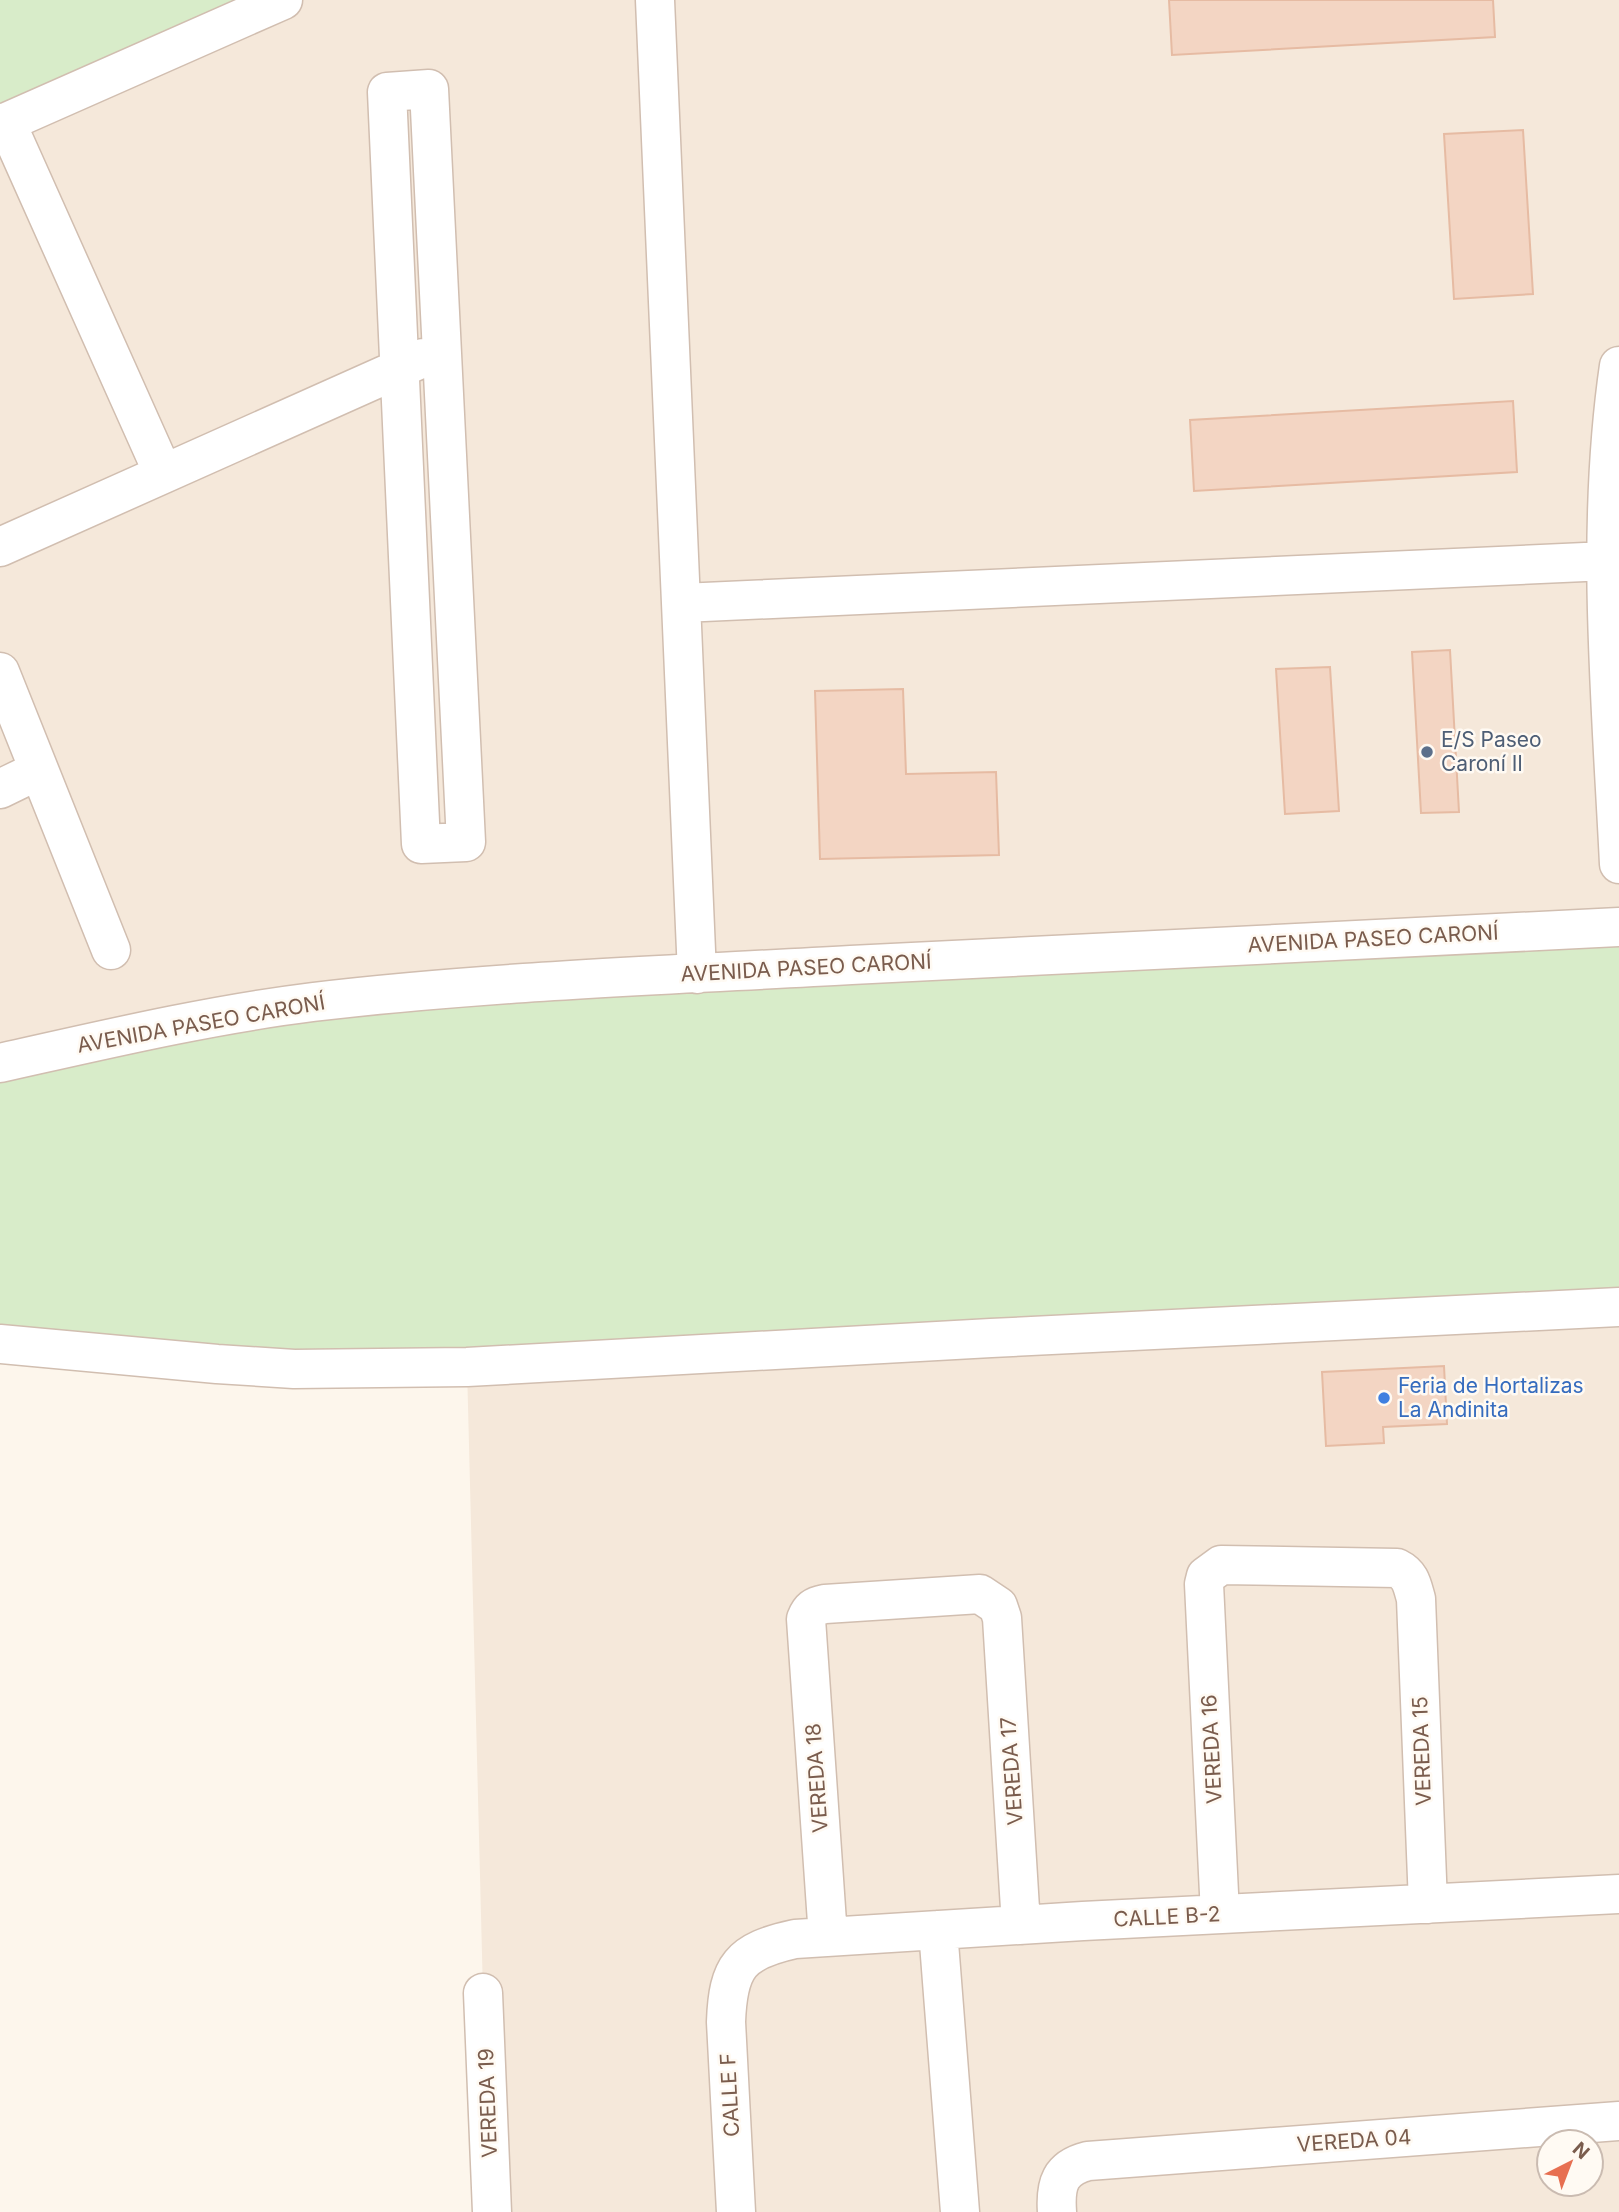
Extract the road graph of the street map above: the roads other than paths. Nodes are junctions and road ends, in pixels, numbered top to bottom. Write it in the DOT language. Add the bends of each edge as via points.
graph roads {
  1 [pos="283,0"];
  2 [pos="655,0"];
  3 [pos="3,123"];
  4 [pos="440,350"];
  5 [pos="1619,366"];
  6 [pos="401,367"];
  7 [pos="163,473"];
  8 [pos="0,547"];
  9 [pos="1607,561"];
  10 [pos="682,603"];
  11 [pos="0,671"];
  12 [pos="40,770"];
  13 [pos="0,789"];
  14 [pos="1619,864"];
  15 [pos="1619,927"];
  16 [pos="111,950"];
  17 [pos="697,974"];
  18 [pos="0,1063"];
  19 [pos="1619,1307"];
  20 [pos="0,1344"];
  21 [pos="1416,1599"];
  22 [pos="1002,1618"];
  23 [pos="1619,1894"];
  24 [pos="1428,1903"];
  25 [pos="1220,1914"];
  26 [pos="1021,1925"];
  27 [pos="938,1930"];
  28 [pos="828,1937"];
  29 [pos="731,1979"];
  30 [pos="483,1993"];
  31 [pos="1619,2121"];
  32 [pos="492,2212"];
  33 [pos="736,2212"];
  34 [pos="960,2212"];
  35 [pos="1057,2212"];
  1 -- 3 [label="street"];
  2 -- 10 [label="street"];
  3 -- 7 [label="street"];
  4 -- 6 [label="street"];
  4 -- 6 [label="street" via="429,89 387,92"];
  4 -- 6 [label="street" via="466,842 421,844"];
  5 -- 9 [label="street"];
  6 -- 7 [label="street"];
  7 -- 8 [label="street"];
  9 -- 10 [label="street"];
  9 -- 14 [label="street"];
  10 -- 17 [label="street"];
  11 -- 12 [label="street"];
  12 -- 13 [label="street"];
  12 -- 16 [label="street"];
  15 -- 17 [label="street, AVENIDA PASEO CARONÍ"];
  17 -- 18 [label="street, AVENIDA PASEO CARONÍ" via="313,1002 226,1015"];
  19 -- 20 [label="street" via="467,1367 293,1369"];
  21 -- 24 [label="street, VEREDA 15"];
  21 -- 25 [label="street, VEREDA 16" via="1411,1580 1396,1568 1221,1565 1206,1576"];
  22 -- 26 [label="street, VEREDA 17"];
  22 -- 28 [label="street, VEREDA 18" via="998,1605 979,1594 825,1604 808,1612"];
  23 -- 24 [label="street, CALLE B-2"];
  24 -- 25 [label="street, CALLE B-2"];
  25 -- 26 [label="street, CALLE B-2"];
  26 -- 27 [label="street, CALLE B-2"];
  27 -- 28 [label="street, CALLE B-2"];
  27 -- 34 [label="street"];
  28 -- 29 [label="street, CALLE B-2" via="771,1944 752,1953"];
  29 -- 33 [label="street, CALLE F" via="726,2022"];
  30 -- 32 [label="street, VEREDA 19"];
  31 -- 35 [label="street, VEREDA 04" via="1088,2161 1063,2174"];
}
